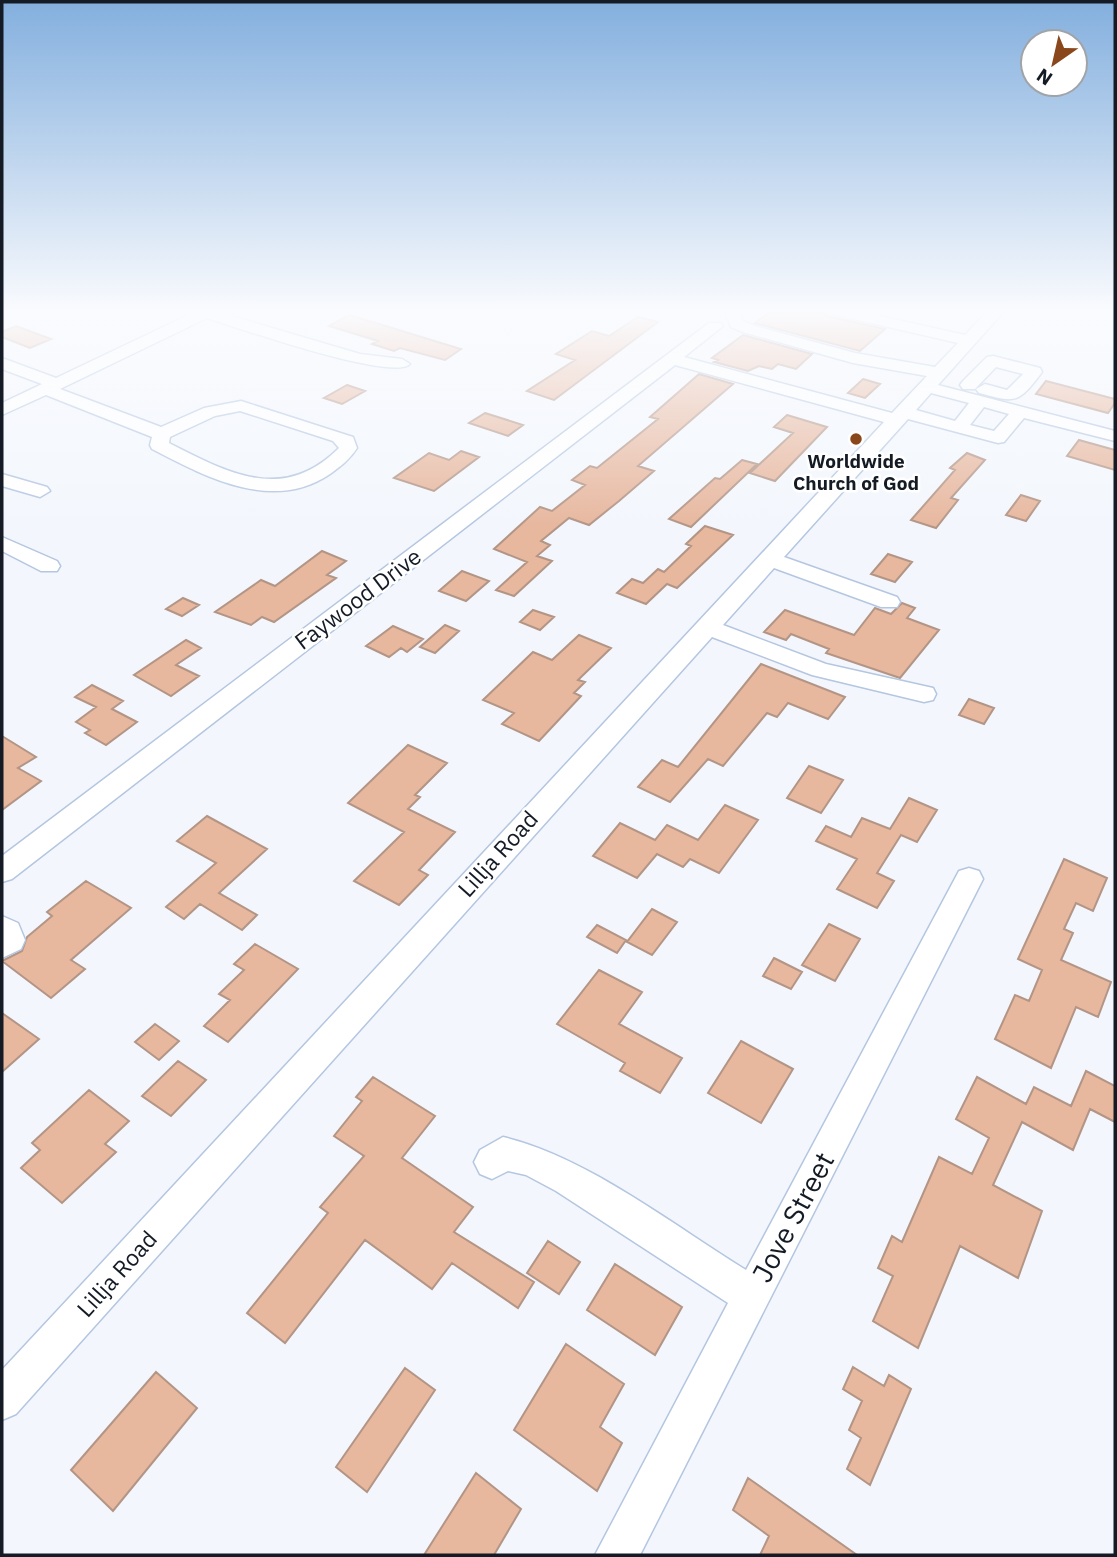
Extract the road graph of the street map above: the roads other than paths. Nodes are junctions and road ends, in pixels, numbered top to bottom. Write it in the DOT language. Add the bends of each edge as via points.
graph roads {
  1 [pos="44,383"];
  2 [pos="58,383"];
  3 [pos="641,383"];
  4 [pos="767,383"];
  5 [pos="931,383"];
  6 [pos="942,383"];
  7 [pos="955,383"];
  8 [pos="969,385"];
  9 [pos="51,386"];
  10 [pos="981,400"];
  11 [pos="2,410"];
  12 [pos="1021,410"];
  13 [pos="900,416"];
  14 [pos="959,428"];
  15 [pos="162,434"];
  16 [pos="1115,436"];
  17 [pos="2,480"];
  18 [pos="40,491"];
  19 [pos="2,543"];
  20 [pos="769,558"];
  21 [pos="49,566"];
  22 [pos="889,602"];
  23 [pos="706,627"];
  24 [pos="924,694"];
  25 [pos="8,858"];
  26 [pos="969,879"];
  27 [pos="2,928"];
  28 [pos="2,946"];
  29 [pos="492,1163"];
  30 [pos="752,1296"];
  31 [pos="2,1401"];
  32 [pos="617,1555"];
  1 -- 9 [label="street"];
  2 -- 9 [label="street"];
  3 -- 25 [label="street, Faywood Drive"];
  4 -- 13 [label="street"];
  5 -- 13 [label="street, Lillja Road"];
  6 -- 10 [label="street"];
  7 -- 8 [label="street"];
  9 -- 11 [label="street"];
  9 -- 15 [label="street"];
  10 -- 12 [label="street"];
  10 -- 14 [label="street"];
  12 -- 14 [label="street" via="998,438"];
  12 -- 16 [label="street"];
  13 -- 14 [label="street"];
  13 -- 20 [label="street, Lillja Road"];
  15 -- 15 [label="street" via="210,412 241,406 339,437 348,448 304,481 272,487 180,456 159,445"];
  17 -- 18 [label="street"];
  19 -- 21 [label="street"];
  20 -- 22 [label="street"];
  20 -- 23 [label="street, Lillja Road"];
  23 -- 24 [label="street" via="820,670"];
  23 -- 31 [label="street, Lillja Road"];
  26 -- 30 [label="street, Jove Street"];
  27 -- 28 [label="street" via="10,940"];
  29 -- 30 [label="street" via="503,1153 545,1166"];
  30 -- 32 [label="street, Jove Street"];
}
